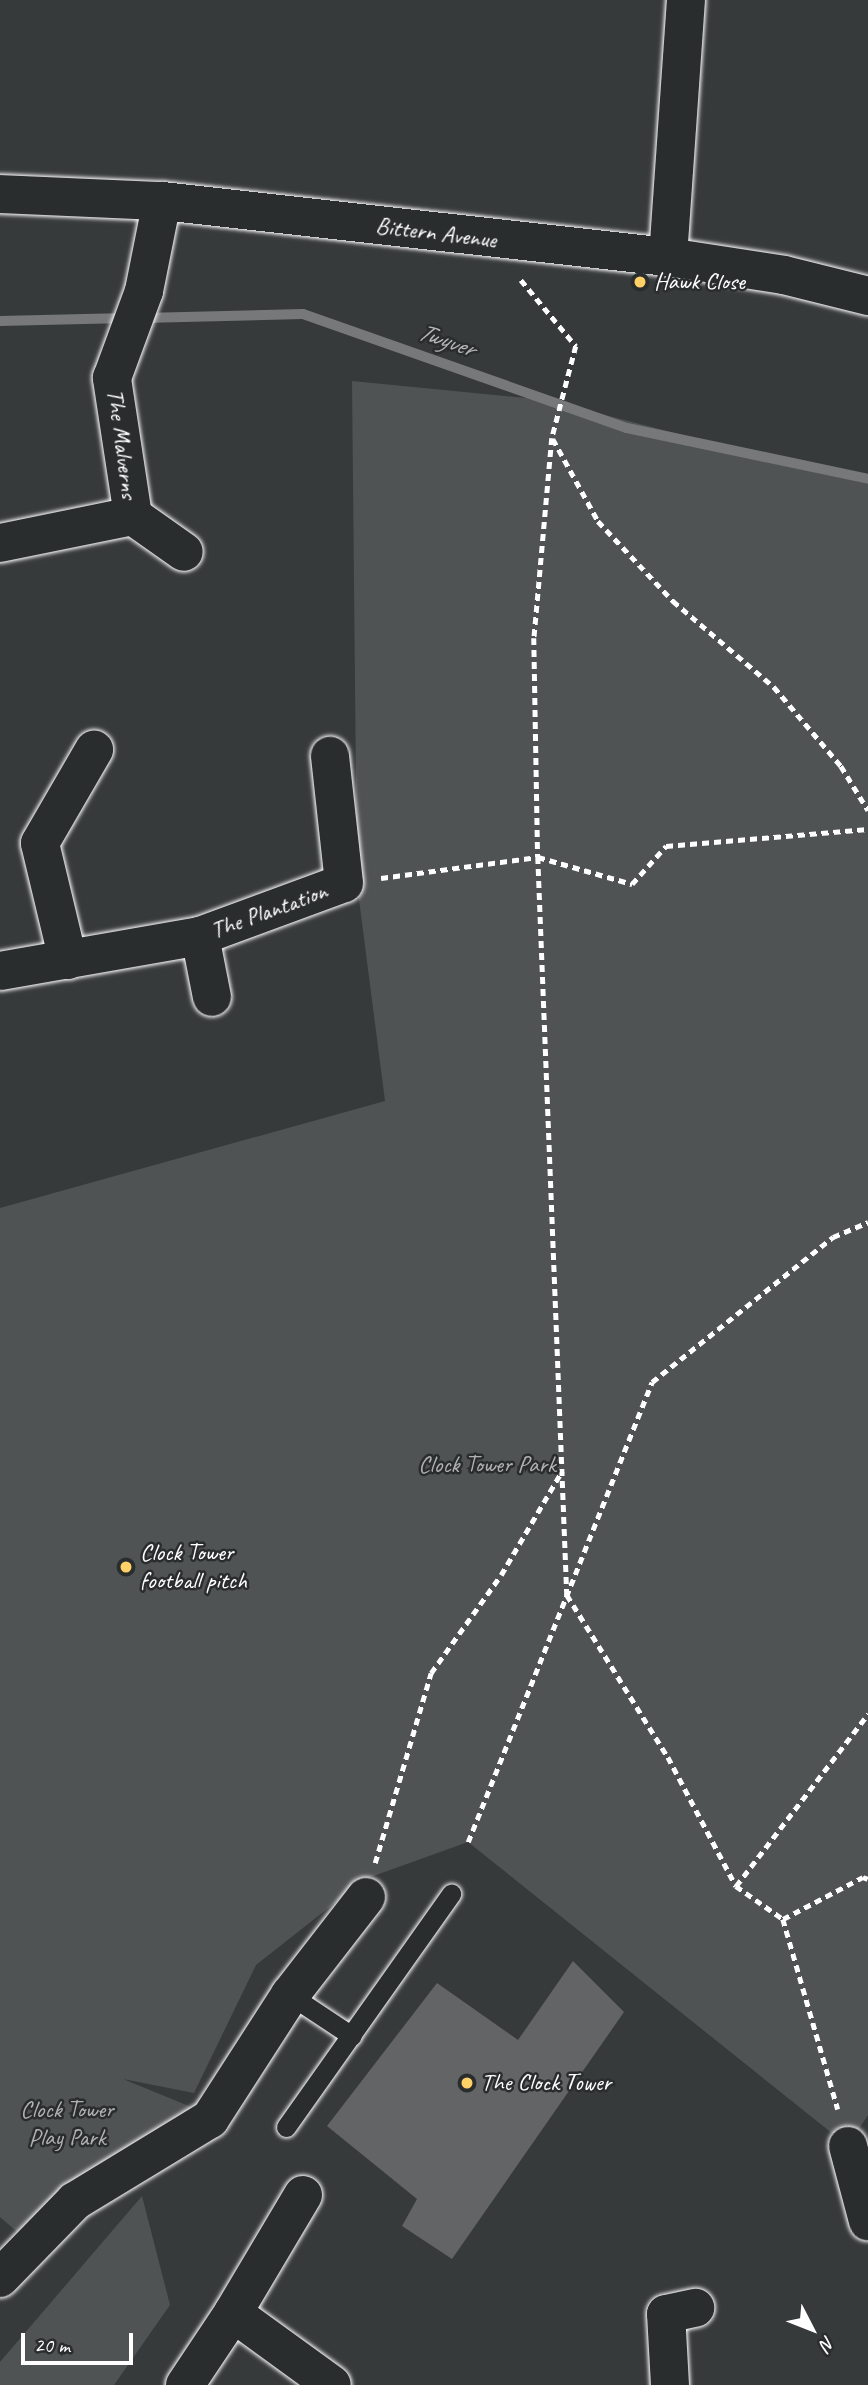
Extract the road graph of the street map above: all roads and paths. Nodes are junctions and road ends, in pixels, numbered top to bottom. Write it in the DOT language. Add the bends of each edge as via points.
graph roads {
  1 [pos="686,0"];
  2 [pos="0,194"];
  3 [pos="162,201"];
  4 [pos="499,241"];
  5 [pos="668,257"];
  6 [pos="868,296"];
  7 [pos="552,438"];
  8 [pos="133,516"];
  9 [pos="0,543"];
  10 [pos="184,552"];
  11 [pos="94,750"];
  12 [pos="330,756"];
  13 [pos="868,810"];
  14 [pos="868,829"];
  15 [pos="538,857"];
  16 [pos="344,883"];
  17 [pos="200,936"];
  18 [pos="68,960"];
  19 [pos="0,971"];
  20 [pos="212,997"];
  21 [pos="868,1222"];
  22 [pos="562,1470"];
  23 [pos="567,1595"];
  24 [pos="868,1714"];
  25 [pos="468,1842"];
  26 [pos="868,1879"];
  27 [pos="736,1886"];
  28 [pos="451,1894"];
  29 [pos="366,1897"];
  30 [pos="783,1919"];
  31 [pos="290,1995"];
  32 [pos="352,2035"];
  33 [pos="286,2127"];
  34 [pos="848,2146"];
  35 [pos="303,2195"];
  36 [pos="868,2221"];
  37 [pos="0,2278"];
  38 [pos="695,2308"];
  39 [pos="233,2313"];
  40 [pos="185,2385"];
  41 [pos="332,2385"];
  42 [pos="670,2385"];
  1 -- 5 [label="street"];
  2 -- 3 [label="street, Bittern Avenue"];
  3 -- 4 [label="street, Bittern Avenue"];
  3 -- 8 [label="street, The Malverns" via="144,291 112,378"];
  4 -- 5 [label="street, Bittern Avenue"];
  4 -- 7 [label="path" via="526,290 576,346"];
  5 -- 6 [label="street, Bittern Avenue" via="784,275"];
  7 -- 13 [label="path" via="598,521 673,601 774,687 841,766"];
  7 -- 15 [label="path" via="534,638"];
  8 -- 9 [label="street, The Malverns"];
  8 -- 10 [label="street"];
  11 -- 18 [label="street" via="40,843"];
  12 -- 16 [label="street"];
  14 -- 15 [label="path" via="666,846 632,884"];
  15 -- 16 [label="path, The Plantation"];
  15 -- 22 [label="path"];
  16 -- 17 [label="street, The Plantation"];
  17 -- 18 [label="street, The Plantation"];
  17 -- 20 [label="street"];
  18 -- 19 [label="street, The Plantation"];
  21 -- 23 [label="path" via="832,1237 652,1382"];
  22 -- 23 [label="path"];
  22 -- 29 [label="path" via="500,1575 431,1673"];
  23 -- 25 [label="path"];
  23 -- 27 [label="path" via="668,1757"];
  24 -- 27 [label="path"];
  26 -- 30 [label="path" via="863,1877"];
  27 -- 30 [label="path"];
  28 -- 32 [label="lane"];
  29 -- 31 [label="street"];
  30 -- 34 [label="path"];
  31 -- 32 [label="lane"];
  31 -- 37 [label="street" via="210,2119 75,2202"];
  32 -- 33 [label="lane"];
  34 -- 36 [label="street"];
  35 -- 39 [label="street"];
  38 -- 42 [label="street" via="666,2314"];
  39 -- 40 [label="street"];
  39 -- 41 [label="street"];
}
